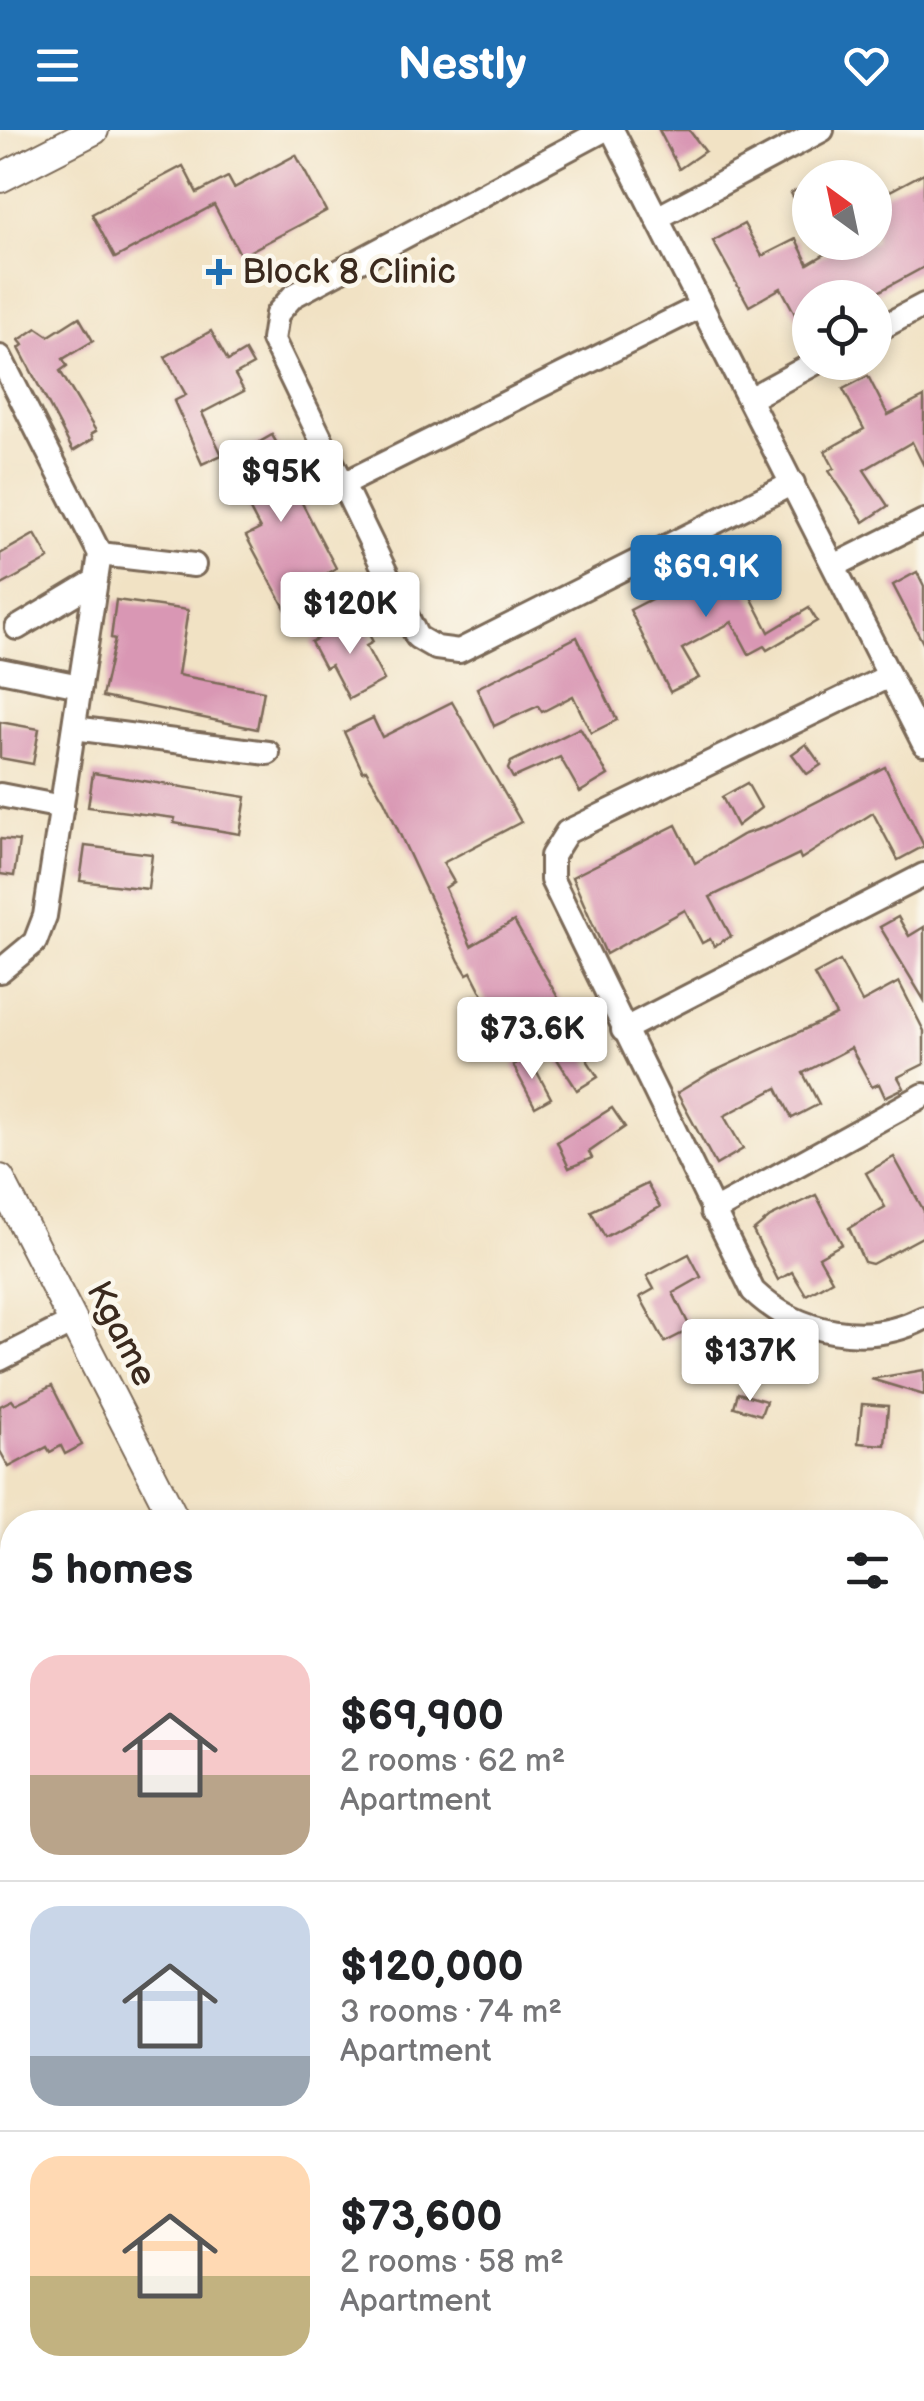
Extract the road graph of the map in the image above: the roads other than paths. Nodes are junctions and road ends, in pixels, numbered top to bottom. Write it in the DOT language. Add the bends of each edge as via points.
graph roads {
  1 [pos="604,130"];
  2 [pos="612,130"];
  3 [pos="822,130"];
  4 [pos="87,132"];
  5 [pos="0,178"];
  6 [pos="657,218"];
  7 [pos="924,305"];
  8 [pos="701,306"];
  9 [pos="892,323"];
  10 [pos="0,357"];
  11 [pos="792,376"];
  12 [pos="750,399"];
  13 [pos="793,482"];
  14 [pos="341,485"];
  15 [pos="924,521"];
  16 [pos="100,554"];
  17 [pos="194,565"];
  18 [pos="836,565"];
  19 [pos="96,582"];
  20 [pos="17,628"];
  21 [pos="0,670"];
  22 [pos="889,676"];
  23 [pos="80,686"];
  24 [pos="74,728"];
  25 [pos="924,744"];
  26 [pos="268,753"];
  27 [pos="0,795"];
  28 [pos="62,808"];
  29 [pos="924,874"];
  30 [pos="0,971"];
  31 [pos="623,1030"];
  32 [pos="924,1095"];
  33 [pos="0,1179"];
  34 [pos="712,1212"];
  35 [pos="924,1318"];
  36 [pos="72,1322"];
  37 [pos="0,1359"];
  38 [pos="170,1510"];
  1 -- 14 [label="street" via="293,296 277,314 274,340"];
  2 -- 6 [label="street"];
  3 -- 6 [label="street"];
  4 -- 5 [label="street"];
  6 -- 8 [label="street"];
  7 -- 9 [label="street"];
  8 -- 12 [label="street"];
  8 -- 14 [label="street"];
  10 -- 16 [label="street"];
  11 -- 12 [label="street"];
  12 -- 13 [label="street"];
  13 -- 14 [label="street" via="459,652 418,637"];
  13 -- 18 [label="street"];
  15 -- 18 [label="street"];
  16 -- 17 [label="street"];
  16 -- 19 [label="street"];
  18 -- 22 [label="street"];
  19 -- 20 [label="street"];
  19 -- 23 [label="street"];
  21 -- 23 [label="street"];
  22 -- 25 [label="street"];
  22 -- 31 [label="street" via="567,832 552,856 552,880"];
  23 -- 24 [label="street"];
  24 -- 26 [label="street"];
  24 -- 28 [label="street"];
  27 -- 28 [label="street"];
  28 -- 30 [label="street" via="45,916 35,942"];
  29 -- 31 [label="street"];
  31 -- 34 [label="street"];
  32 -- 34 [label="street"];
  33 -- 36 [label="street, Kgame"];
  34 -- 35 [label="street" via="753,1291 792,1320 874,1336"];
  36 -- 37 [label="street"];
  36 -- 38 [label="street, Kgame"];
}
